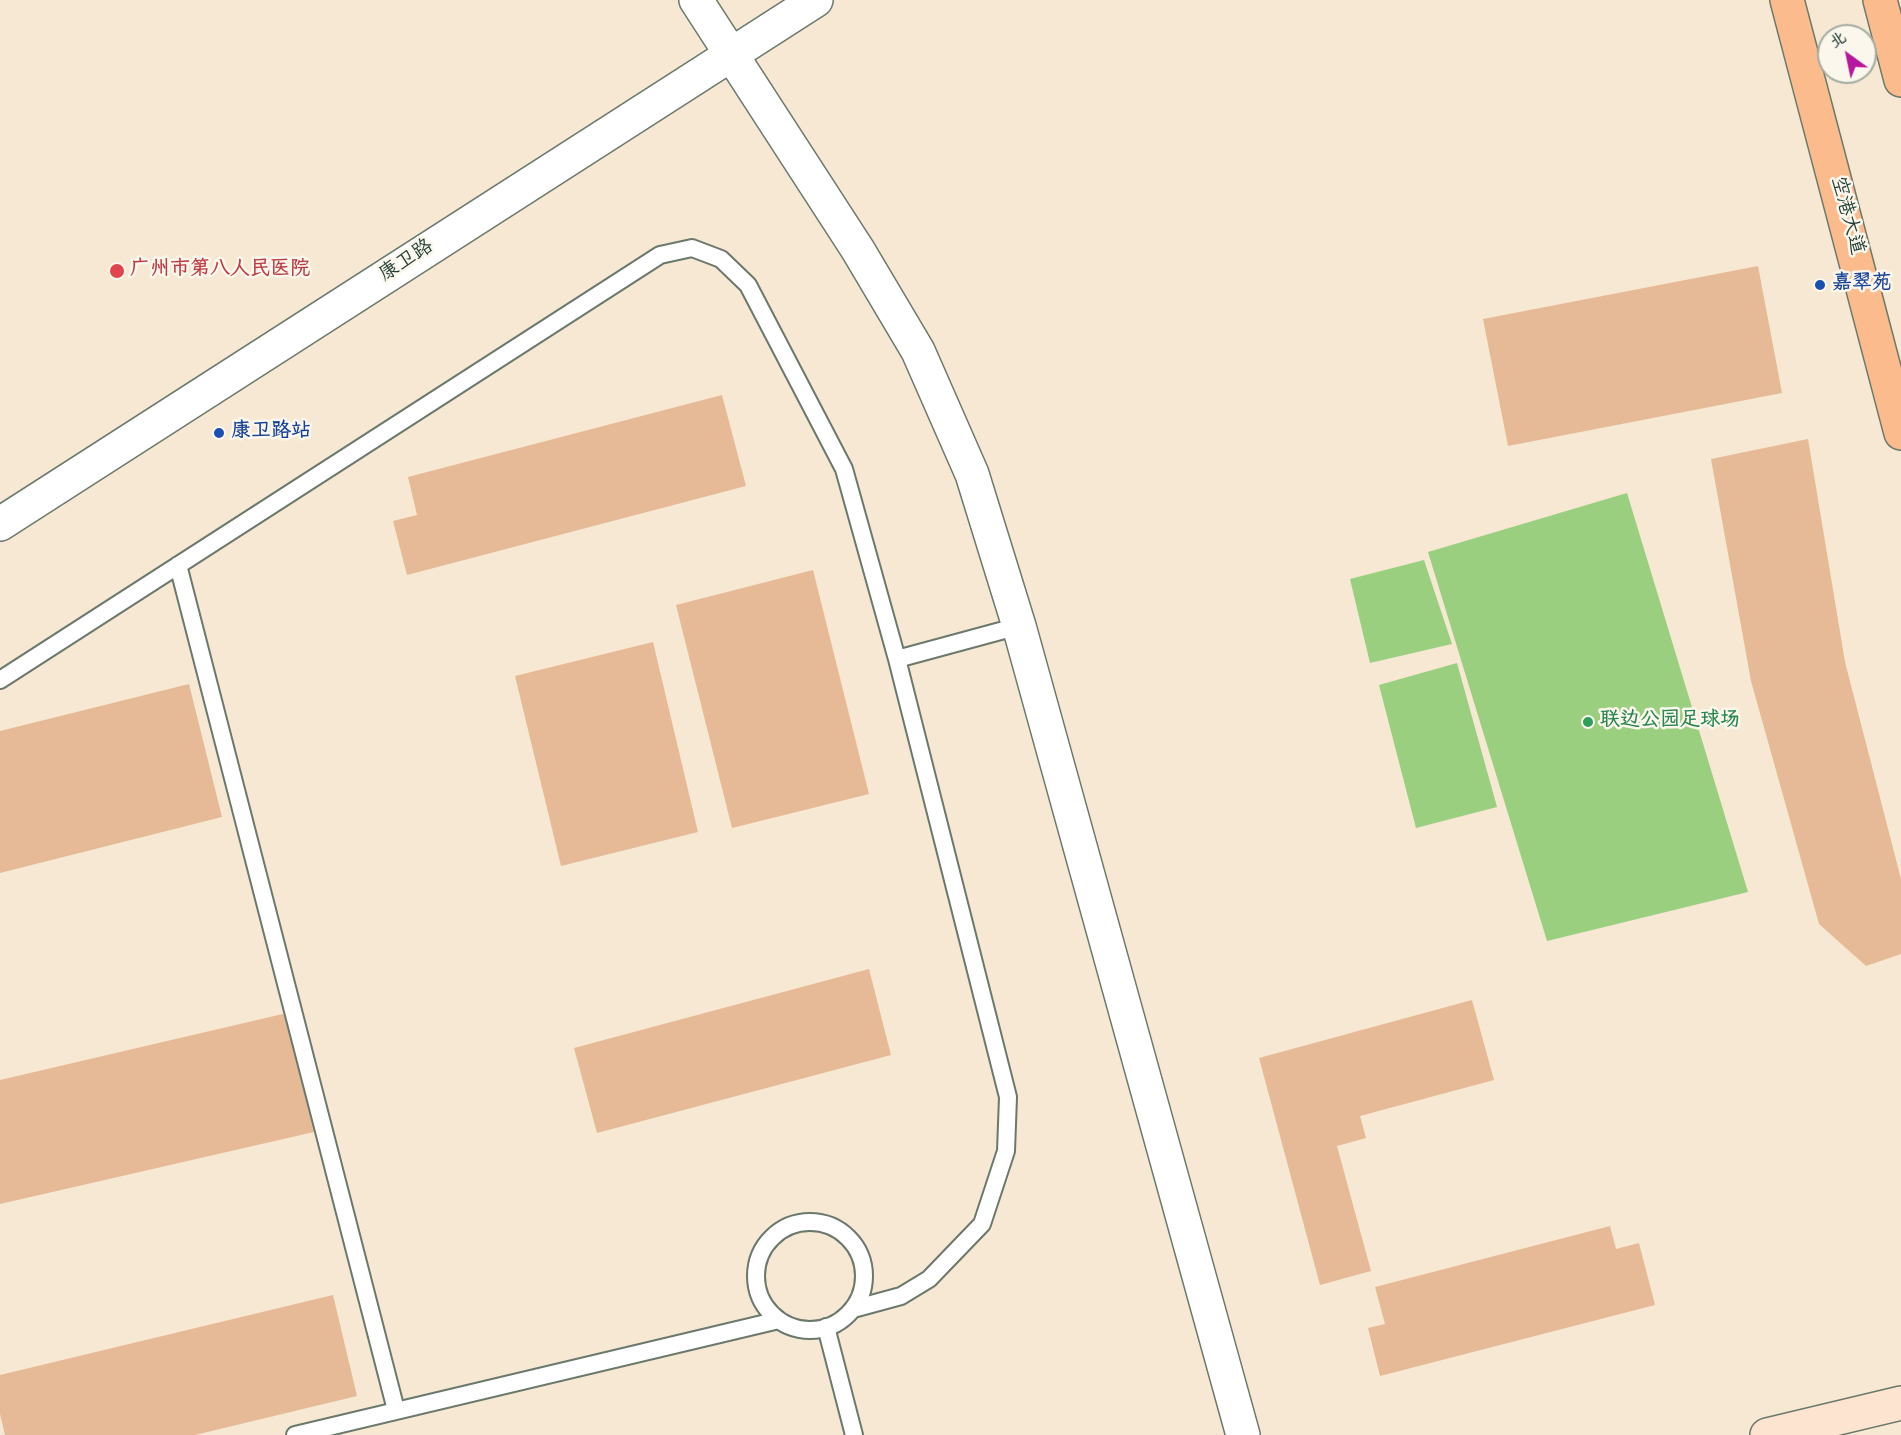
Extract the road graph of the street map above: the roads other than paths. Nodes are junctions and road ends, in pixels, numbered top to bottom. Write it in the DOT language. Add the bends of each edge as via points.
graph roads {
  1 [pos="696,0"];
  2 [pos="816,0"];
  3 [pos="1788,0"];
  4 [pos="1880,0"];
  5 [pos="731,53"];
  6 [pos="1901,80"];
  7 [pos="1901,433"];
  8 [pos="0,524"];
  9 [pos="178,565"];
  10 [pos="1019,626"];
  11 [pos="897,659"];
  12 [pos="0,680"];
  13 [pos="853,1309"];
  14 [pos="779,1320"];
  15 [pos="826,1327"];
  16 [pos="1901,1403"];
  17 [pos="396,1410"];
  18 [pos="295,1435"];
  19 [pos="854,1435"];
  20 [pos="1243,1435"];
  21 [pos="1767,1435"];
  1 -- 5 [label="street"];
  2 -- 5 [label="street, 康卫路"];
  3 -- 7 [label="main road, 空港大道"];
  4 -- 6 [label="main road"];
  5 -- 8 [label="street, 康卫路"];
  5 -- 10 [label="street" via="918,351 972,474"];
  9 -- 11 [label="lane" via="660,255 692,248 722,259 748,285 844,469"];
  9 -- 12 [label="lane"];
  9 -- 17 [label="lane"];
  10 -- 11 [label="lane"];
  10 -- 20 [label="street"];
  11 -- 13 [label="lane" via="1008,1096 1006,1151 982,1224 959,1251 929,1280 901,1296"];
  13 -- 14 [label="lane" via="864,1282 860,1253 852,1241 830,1225 801,1222 772,1237 756,1270 762,1301"];
  13 -- 15 [label="lane"];
  14 -- 15 [label="lane" via="797,1328"];
  14 -- 17 [label="lane"];
  15 -- 19 [label="lane"];
  16 -- 21 [label="street"];
  17 -- 18 [label="lane"];
}
